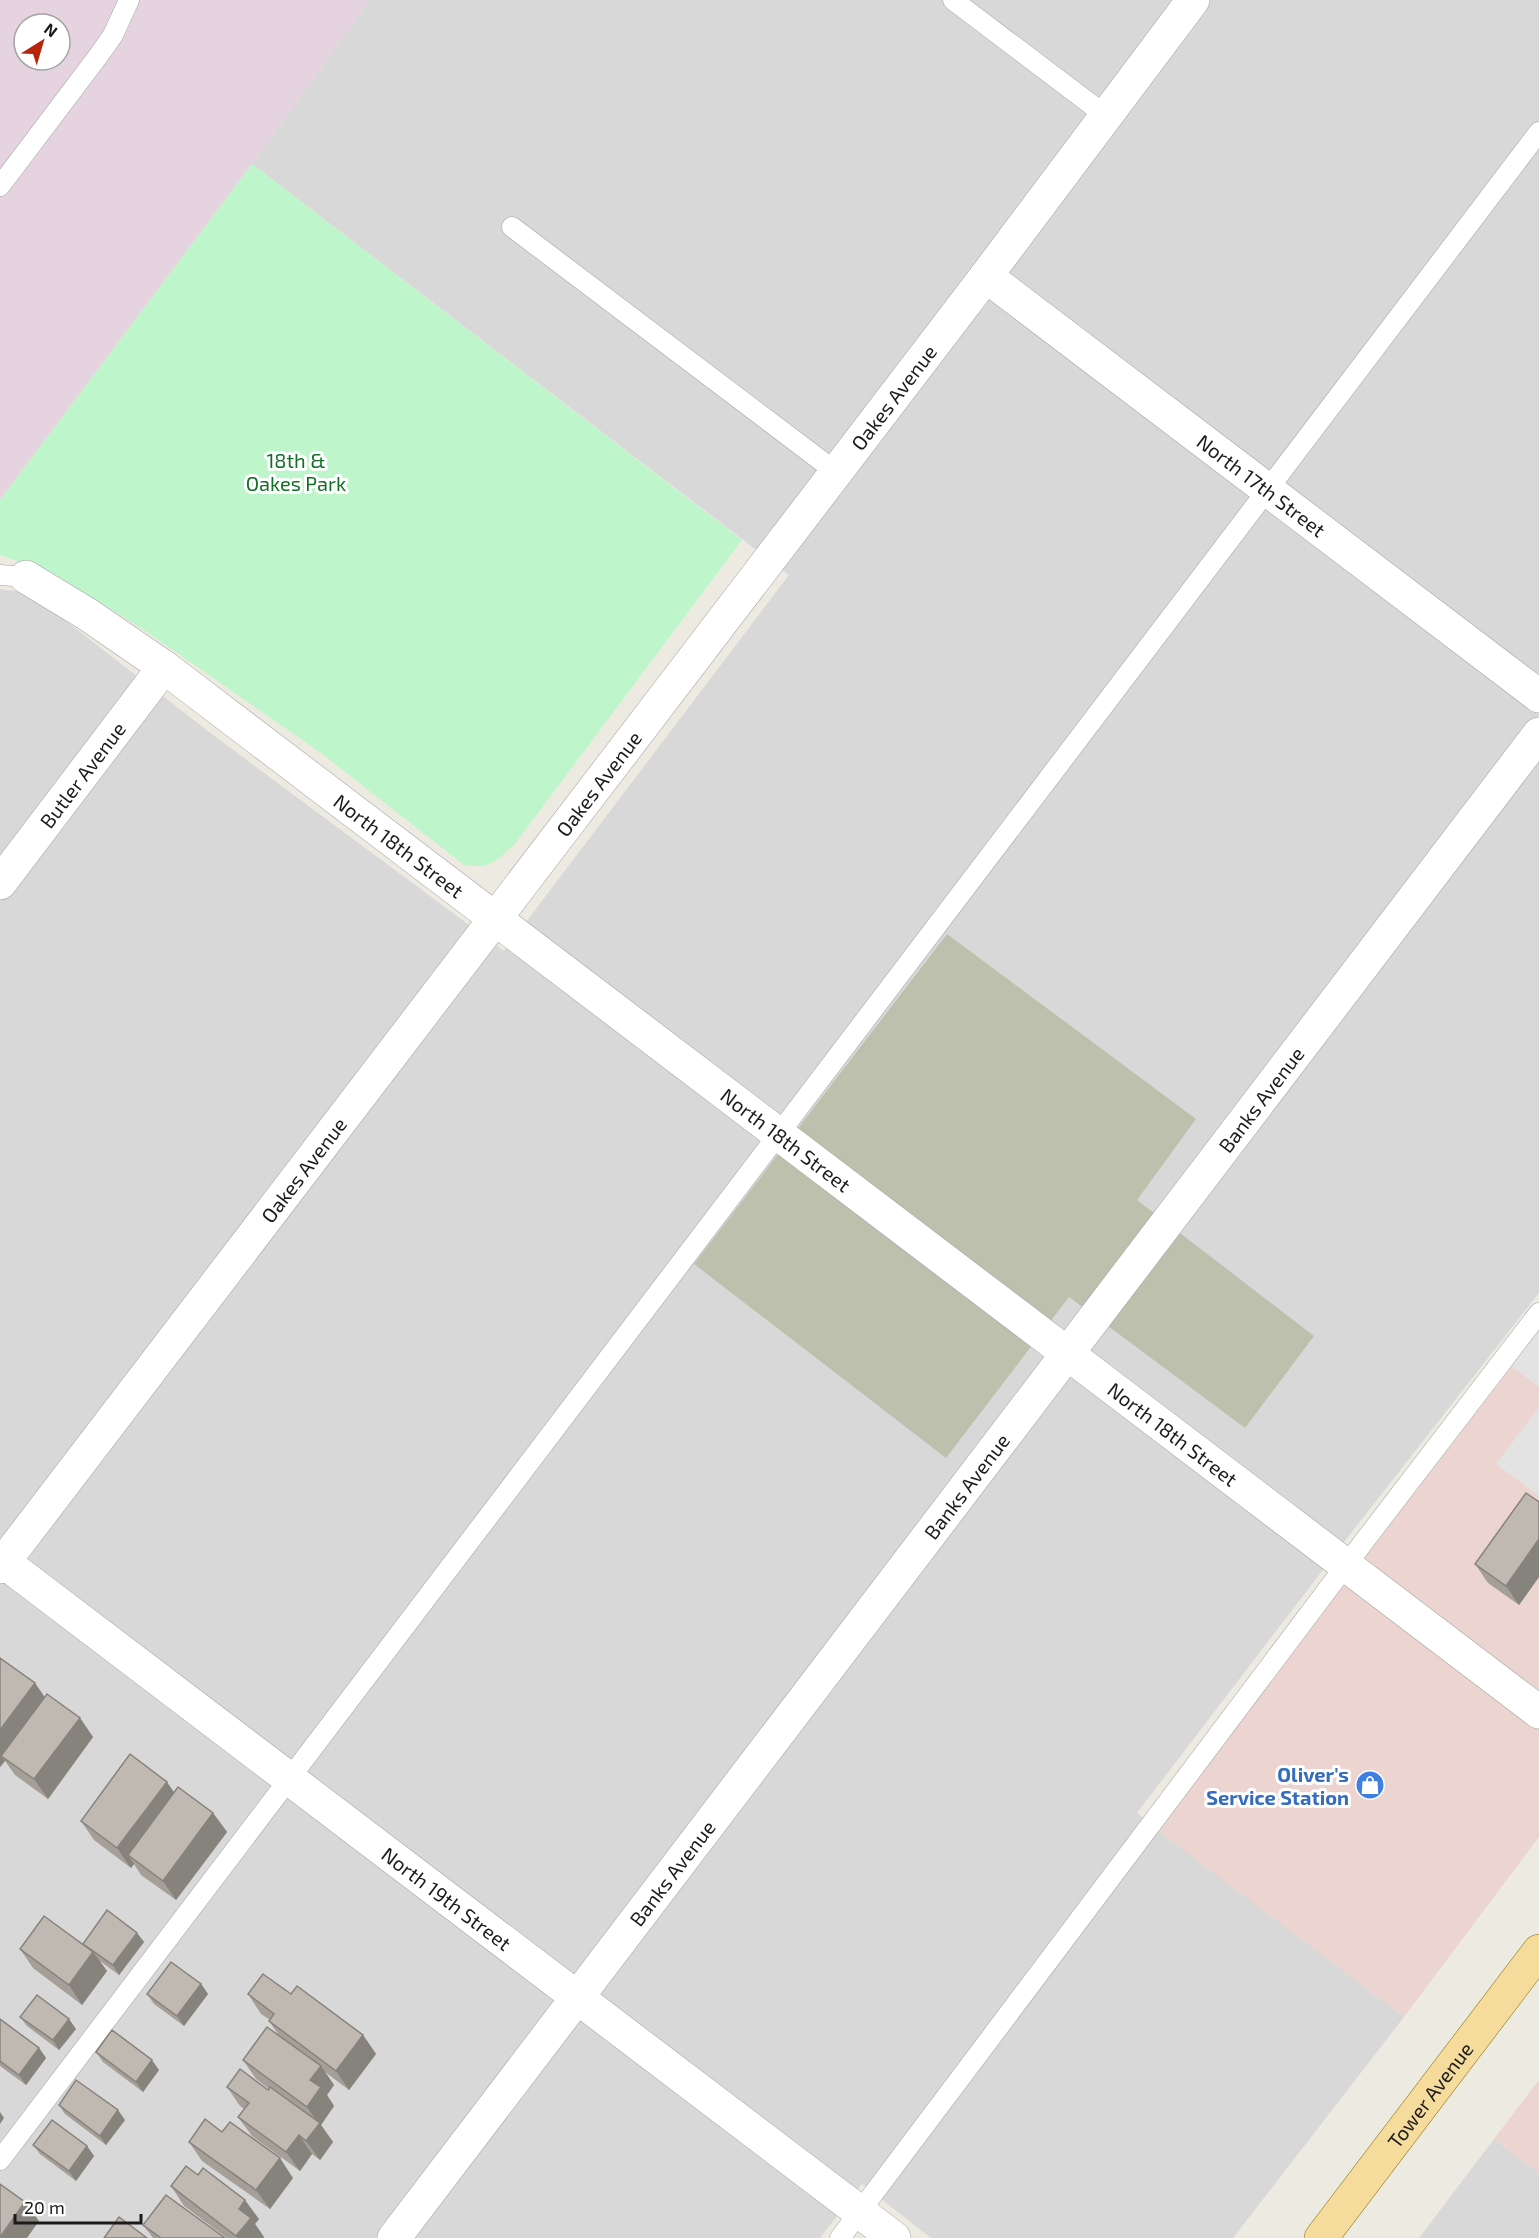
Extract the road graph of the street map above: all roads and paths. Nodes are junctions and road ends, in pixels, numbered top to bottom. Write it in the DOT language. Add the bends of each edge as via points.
graph roads {
  1 [pos="129,0"];
  2 [pos="953,0"];
  3 [pos="1193,0"];
  4 [pos="1105,116"];
  5 [pos="1539,132"];
  6 [pos="0,186"];
  7 [pos="512,227"];
  8 [pos="986,276"];
  9 [pos="836,472"];
  10 [pos="1269,491"];
  11 [pos="13,576"];
  12 [pos="164,667"];
  13 [pos="1539,696"];
  14 [pos="1539,734"];
  15 [pos="0,883"];
  16 [pos="494,919"];
  17 [pos="778,1134"];
  18 [pos="1539,1313"];
  19 [pos="1068,1354"];
  20 [pos="1,1562"];
  21 [pos="1346,1565"];
  22 [pos="1539,1712"];
  23 [pos="288,1778"];
  24 [pos="1539,1951"];
  25 [pos="577,1998"];
  26 [pos="0,2160"];
  27 [pos="859,2212"];
  28 [pos="393,2238"];
  29 [pos="840,2238"];
  30 [pos="894,2238"];
  31 [pos="1321,2238"];
  1 -- 6 [label="lane" via="113,35"];
  2 -- 4 [label="lane"];
  3 -- 4 [label="street, Oakes Avenue"];
  4 -- 8 [label="street, Oakes Avenue"];
  5 -- 10 [label="lane"];
  7 -- 9 [label="lane"];
  8 -- 9 [label="street, Oakes Avenue"];
  8 -- 10 [label="street, North 17th Street"];
  9 -- 16 [label="street, Oakes Avenue"];
  10 -- 13 [label="street, North 17th Street"];
  10 -- 17 [label="lane"];
  11 -- 12 [label="street, North 18th Street" via="87,614"];
  12 -- 15 [label="street, Butler Avenue"];
  12 -- 16 [label="street, North 18th Street"];
  14 -- 19 [label="street, Banks Avenue"];
  16 -- 17 [label="street, North 18th Street"];
  16 -- 20 [label="street, Oakes Avenue"];
  17 -- 19 [label="street, North 18th Street"];
  17 -- 23 [label="lane"];
  18 -- 21 [label="lane"];
  19 -- 21 [label="street, North 18th Street"];
  19 -- 25 [label="street, Banks Avenue"];
  20 -- 23 [label="street, North 19th Street"];
  21 -- 22 [label="street, North 18th Street"];
  21 -- 27 [label="lane"];
  23 -- 25 [label="street, North 19th Street"];
  23 -- 26 [label="lane"];
  24 -- 31 [label="main road, Tower Avenue"];
  25 -- 27 [label="street, North 19th Street"];
  25 -- 28 [label="street, Banks Avenue"];
  27 -- 29 [label="lane"];
  27 -- 30 [label="street, North 19th Street"];
}
